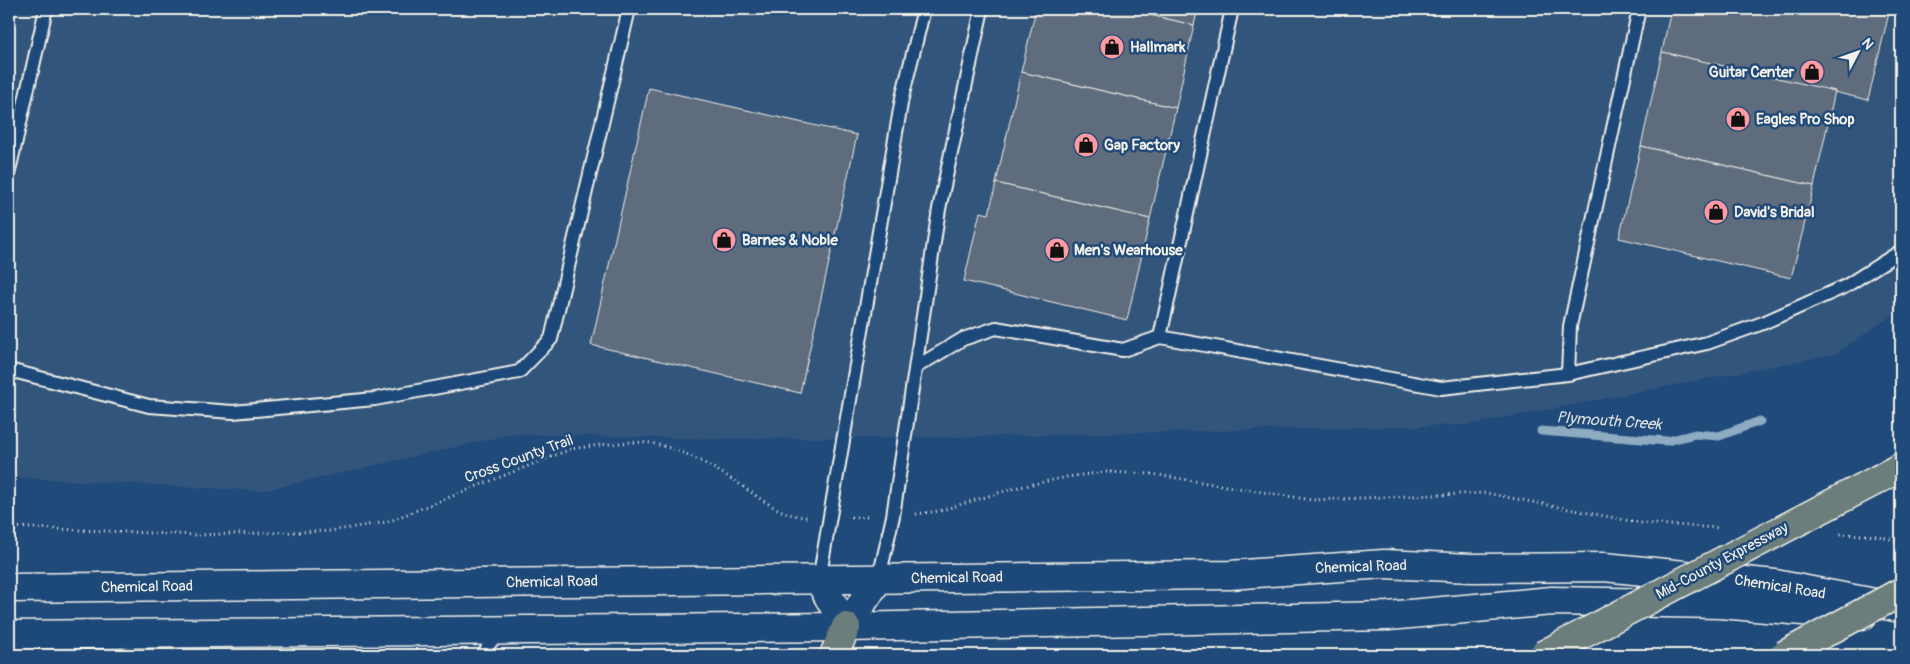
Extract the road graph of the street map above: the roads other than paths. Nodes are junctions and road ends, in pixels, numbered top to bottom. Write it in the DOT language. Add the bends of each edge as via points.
graph roads {
  1 [pos="46,9"];
  2 [pos="630,9"];
  3 [pos="924,9"];
  4 [pos="982,9"];
  5 [pos="1232,9"];
  6 [pos="1639,9"];
  7 [pos="9,170"];
  8 [pos="1901,251"];
  9 [pos="1160,337"];
  10 [pos="916,367"];
  11 [pos="9,370"];
  12 [pos="1568,374"];
  13 [pos="1901,467"];
  14 [pos="880,578"];
  15 [pos="819,580"];
  16 [pos="9,588"];
  17 [pos="1901,592"];
  18 [pos="1901,608"];
  19 [pos="1901,620"];
  20 [pos="846,627"];
  21 [pos="496,631"];
  22 [pos="9,635"];
  23 [pos="484,655"];
  24 [pos="834,655"];
  25 [pos="1543,655"];
  26 [pos="1784,655"];
  1 -- 7 [label="lane"];
  2 -- 11 [label="lane" via="551,339 519,372 375,399 233,412 149,406"];
  3 -- 15 [label="lane" via="902,98"];
  4 -- 10 [label="lane" via="939,209"];
  5 -- 9 [label="lane"];
  6 -- 12 [label="lane" via="1570,326"];
  8 -- 12 [label="lane" via="1846,286 1707,344"];
  9 -- 10 [label="lane" via="1123,350 996,328 963,339"];
  9 -- 12 [label="lane" via="1441,388"];
  10 -- 14 [label="lane"];
  13 -- 25 [label="highway, Mid-County Expressway, bridge"];
  14 -- 15 [label="main road, Chemical Road"];
  14 -- 18 [label="main road, Chemical Road" via="1230,575 1384,564 1472,568 1604,567 1775,584"];
  14 -- 20 [label="main road"];
  15 -- 16 [label="main road, Chemical Road"];
  15 -- 20 [label="main road"];
  17 -- 26 [label="highway, bridge"];
  19 -- 20 [label="main road, Chemical Road" via="1720,604 1552,601 1388,616"];
  20 -- 21 [label="main road, Chemical Road"];
  20 -- 24 [label="highway"];
  21 -- 22 [label="main road, Chemical Road"];
  21 -- 23 [label="lane"];
}
